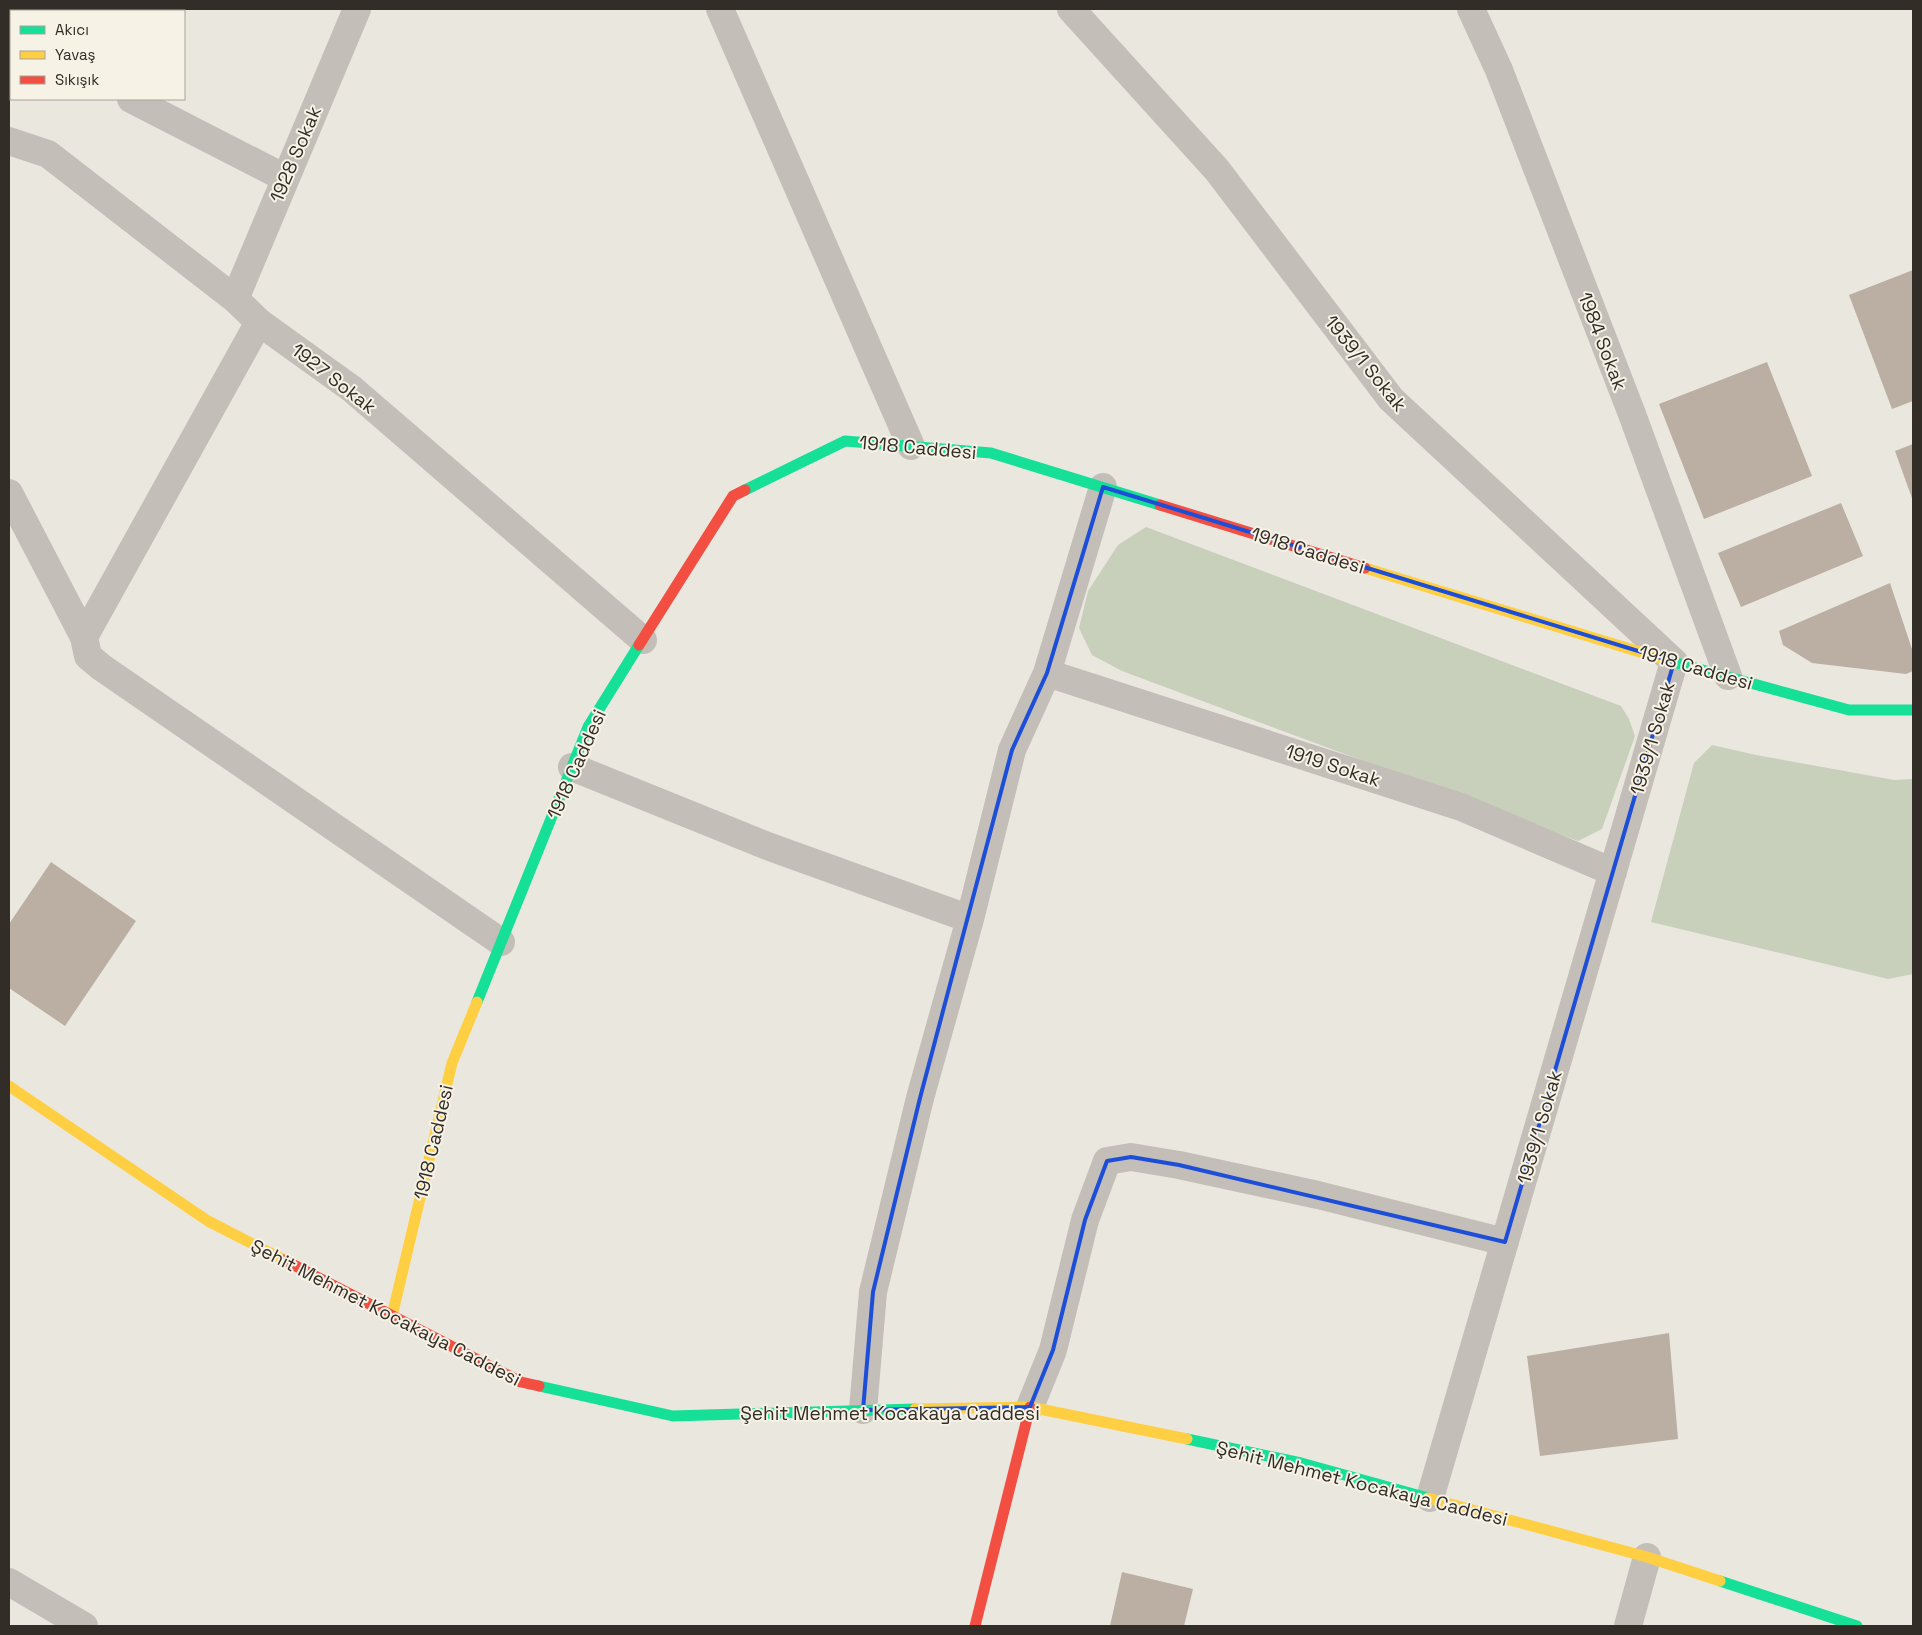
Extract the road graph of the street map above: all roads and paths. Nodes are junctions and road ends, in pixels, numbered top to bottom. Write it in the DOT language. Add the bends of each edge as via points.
graph roads {
  1 [pos="356,9"];
  2 [pos="720,9"];
  3 [pos="1071,9"];
  4 [pos="1471,9"];
  5 [pos="134,100"];
  6 [pos="9,141"];
  7 [pos="285,178"];
  8 [pos="234,299"];
  9 [pos="260,322"];
  10 [pos="911,446"];
  11 [pos="1103,487"];
  12 [pos="9,492"];
  13 [pos="84,637"];
  14 [pos="643,640"];
  15 [pos="1674,662"];
  16 [pos="1047,672"];
  17 [pos="1728,676"];
  18 [pos="1913,710"];
  19 [pos="572,767"];
  20 [pos="1613,872"];
  21 [pos="970,919"];
  22 [pos="501,942"];
  23 [pos="9,1086"];
  24 [pos="1505,1242"];
  25 [pos="392,1316"];
  26 [pos="1030,1408"];
  27 [pos="863,1410"];
  28 [pos="1430,1498"];
  29 [pos="1648,1557"];
  30 [pos="9,1582"];
  31 [pos="84,1626"];
  32 [pos="975,1626"];
  33 [pos="1628,1626"];
  34 [pos="1857,1626"];
  1 -- 7 [label="street, 1928 Sokak"];
  2 -- 10 [label="street"];
  3 -- 15 [label="street, 1939/1 Sokak" via="1218,170 1391,399"];
  4 -- 17 [label="street, 1984 Sokak" via="1499,70 1632,414"];
  5 -- 7 [label="street"];
  6 -- 8 [label="street, 1927 Sokak" via="48,154"];
  7 -- 8 [label="street, 1928 Sokak"];
  8 -- 9 [label="street, 1927 Sokak"];
  9 -- 13 [label="street"];
  9 -- 14 [label="street, 1927 Sokak" via="352,389"];
  10 -- 11 [label="street, 1918 Caddesi" via="991,452"];
  10 -- 14 [label="street, 1918 Caddesi" via="845,441 733,496"];
  11 -- 15 [label="street, 1918 Caddesi"];
  11 -- 16 [label="street"];
  12 -- 13 [label="street"];
  13 -- 22 [label="street" via="88,656 101,667"];
  14 -- 19 [label="street, 1918 Caddesi" via="588,727"];
  15 -- 17 [label="street, 1918 Caddesi"];
  15 -- 20 [label="street, 1939/1 Sokak"];
  16 -- 20 [label="street, 1919 Sokak" via="1460,807"];
  16 -- 21 [label="street" via="1012,750"];
  17 -- 18 [label="street, 1918 Caddesi" via="1849,710"];
  19 -- 21 [label="street" via="770,847"];
  19 -- 22 [label="street, 1918 Caddesi"];
  20 -- 24 [label="street, 1939/1 Sokak"];
  21 -- 27 [label="street" via="920,1098 873,1292"];
  22 -- 25 [label="street, 1918 Caddesi" via="452,1063"];
  23 -- 25 [label="street, Şehit Mehmet Kocakaya Caddesi" via="208,1221"];
  24 -- 26 [label="street" via="1318,1194 1179,1165 1131,1157 1107,1161 1085,1220 1053,1350"];
  24 -- 28 [label="street, 1939/1 Sokak"];
  25 -- 27 [label="street, Şehit Mehmet Kocakaya Caddesi" via="521,1382 674,1416"];
  26 -- 27 [label="street, Şehit Mehmet Kocakaya Caddesi"];
  26 -- 28 [label="street, Şehit Mehmet Kocakaya Caddesi" via="1302,1463"];
  26 -- 32 [label="street"];
  28 -- 29 [label="street, Şehit Mehmet Kocakaya Caddesi"];
  29 -- 33 [label="street"];
  29 -- 34 [label="street, Şehit Mehmet Kocakaya Caddesi"];
  30 -- 31 [label="street"];
}
